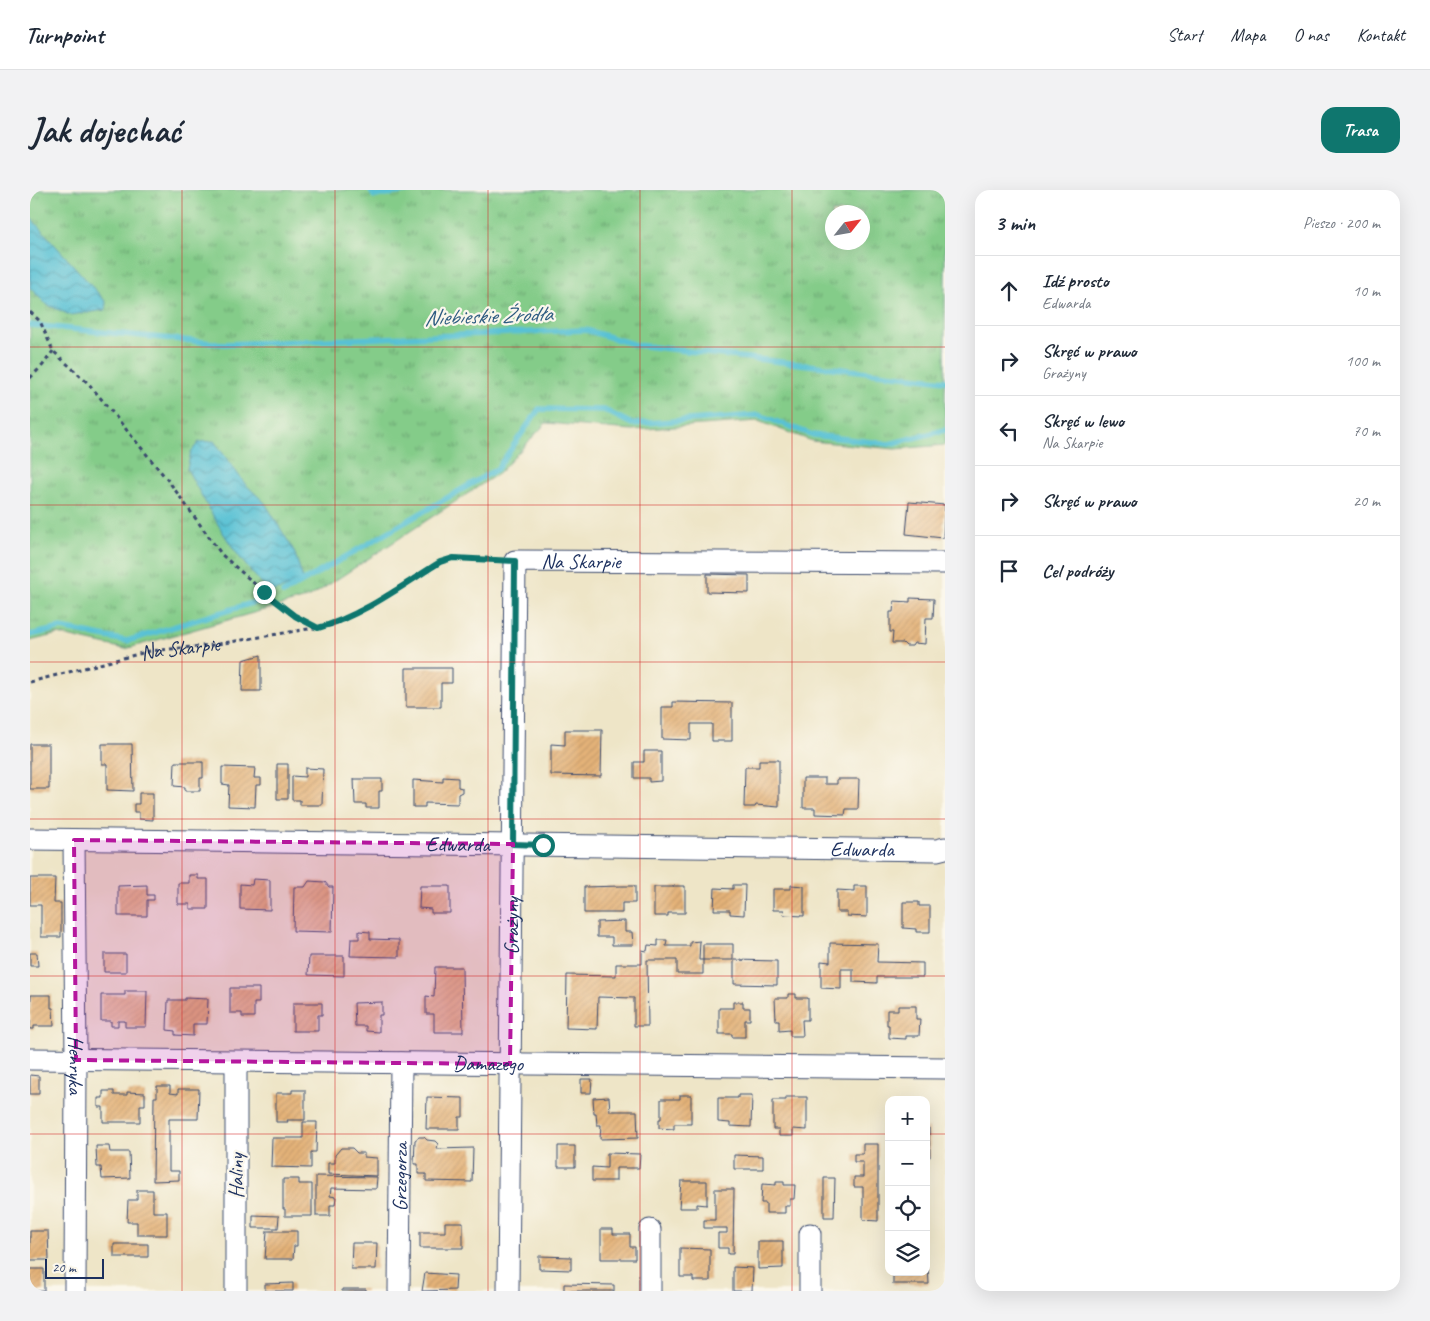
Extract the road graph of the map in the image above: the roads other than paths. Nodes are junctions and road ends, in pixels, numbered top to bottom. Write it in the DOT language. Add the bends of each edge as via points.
graph roads {
  1 [pos="515,561"];
  2 [pos="945,563"];
  3 [pos="30,839"];
  4 [pos="74,840"];
  5 [pos="513,844"];
  6 [pos="945,848"];
  7 [pos="30,1059"];
  8 [pos="76,1060"];
  9 [pos="236,1062"];
  10 [pos="401,1063"];
  11 [pos="510,1064"];
  12 [pos="945,1068"];
  13 [pos="650,1230"];
  14 [pos="810,1234"];
  15 [pos="75,1291"];
  16 [pos="236,1291"];
  17 [pos="399,1291"];
  18 [pos="508,1291"];
  19 [pos="650,1291"];
  20 [pos="810,1291"];
  1 -- 2 [label="street, Na Skarpie"];
  1 -- 5 [label="street, Grażyny"];
  3 -- 4 [label="street, Edwarda"];
  4 -- 5 [label="street, Edwarda"];
  4 -- 8 [label="street, Henryka"];
  5 -- 6 [label="street, Edwarda"];
  5 -- 11 [label="street, Grażyny"];
  7 -- 8 [label="street, Damazego"];
  8 -- 9 [label="street, Damazego"];
  8 -- 15 [label="street, Henryka"];
  9 -- 10 [label="street, Damazego"];
  9 -- 16 [label="street, Haliny"];
  10 -- 11 [label="street, Damazego"];
  10 -- 17 [label="street, Grzegorza"];
  11 -- 12 [label="street, Damazego"];
  11 -- 18 [label="street, Grażyny"];
  13 -- 19 [label="street"];
  14 -- 20 [label="street"];
}
